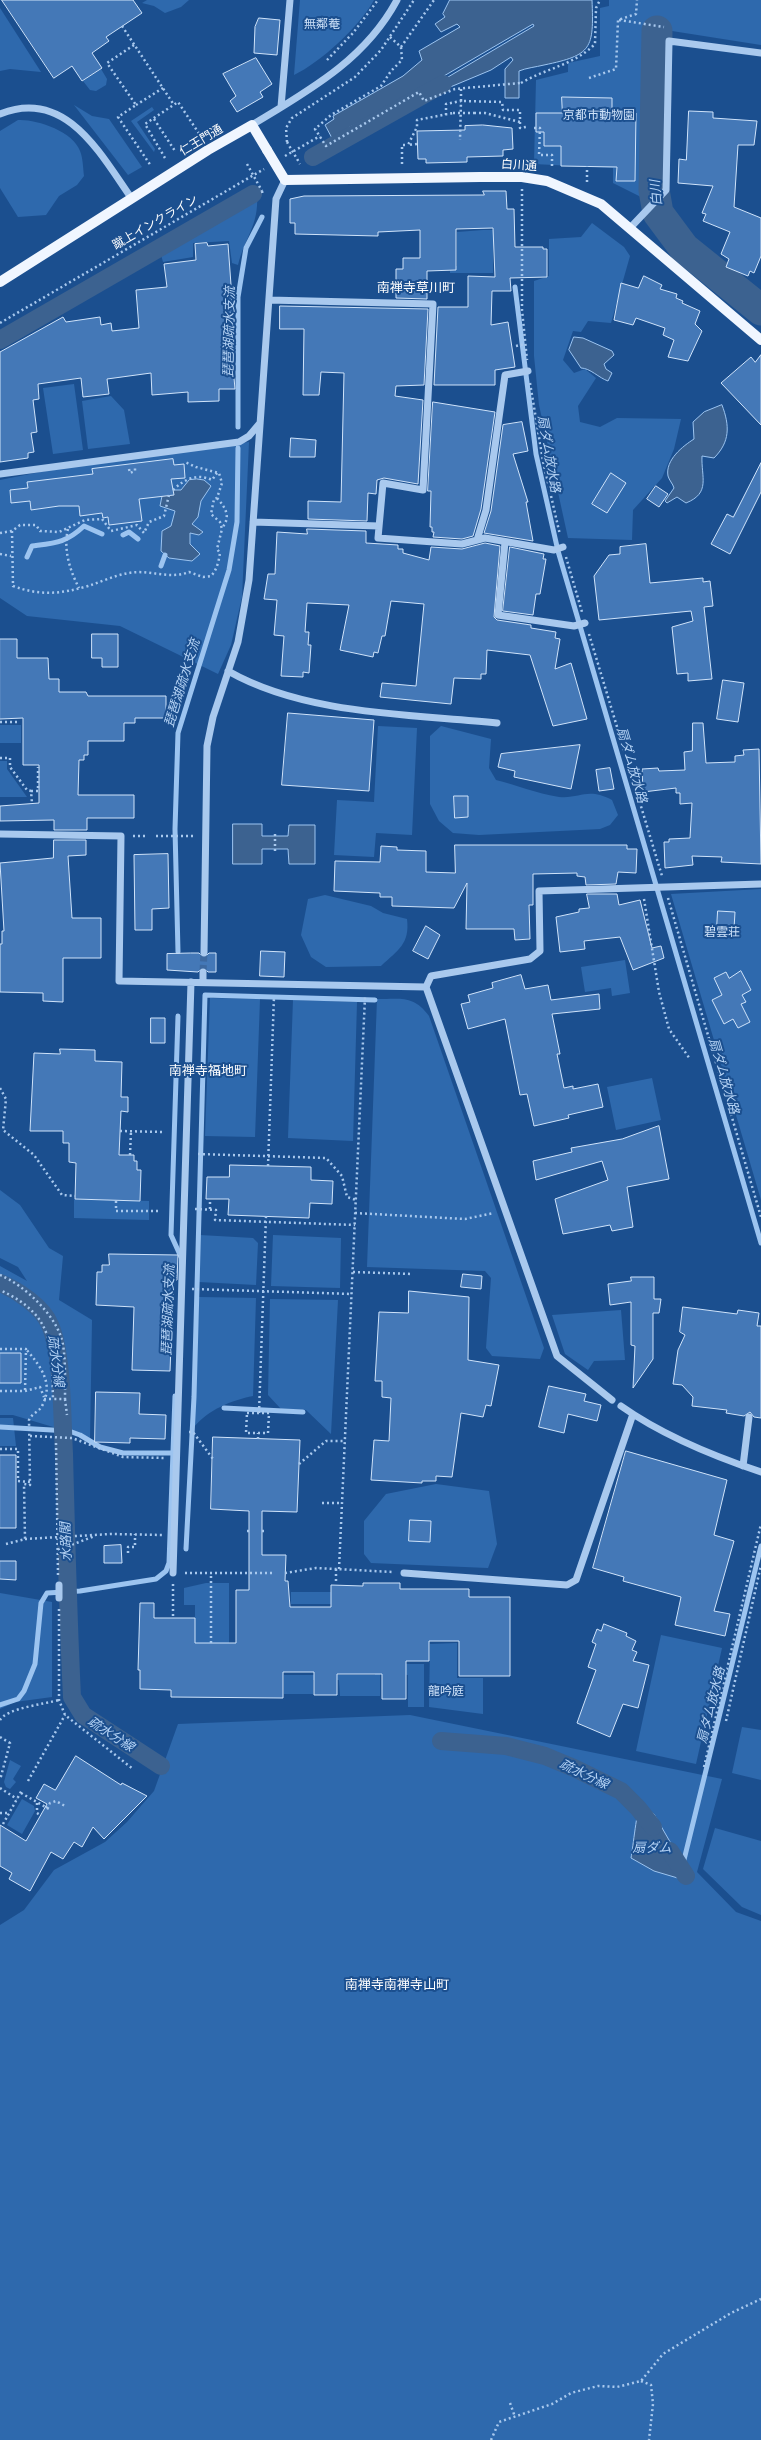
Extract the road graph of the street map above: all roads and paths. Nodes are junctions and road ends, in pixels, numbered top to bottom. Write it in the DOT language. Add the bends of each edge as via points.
graph roads {
  1 [pos="290,0"];
  2 [pos="378,0"];
  3 [pos="397,0"];
  4 [pos="434,0"];
  5 [pos="600,0"];
  6 [pos="637,0"];
  7 [pos="618,20"];
  8 [pos="122,26"];
  9 [pos="664,27"];
  10 [pos="390,37"];
  11 [pos="134,45"];
  12 [pos="402,47"];
  13 [pos="761,53"];
  14 [pos="321,66"];
  15 [pos="589,78"];
  16 [pos="162,88"];
  17 [pos="461,89"];
  18 [pos="461,101"];
  19 [pos="174,105"];
  20 [pos="136,106"];
  21 [pos="281,107"];
  22 [pos="0,114"];
  23 [pos="446,114"];
  24 [pos="154,119"];
  25 [pos="520,122"];
  26 [pos="252,125"];
  27 [pos="526,127"];
  28 [pos="534,128"];
  29 [pos="320,136"];
  30 [pos="202,138"];
  31 [pos="460,140"];
  32 [pos="287,142"];
  33 [pos="417,144"];
  34 [pos="408,145"];
  35 [pos="175,152"];
  36 [pos="164,158"];
  37 [pos="279,160"];
  38 [pos="247,164"];
  39 [pos="300,164"];
  40 [pos="151,166"];
  41 [pos="587,166"];
  42 [pos="402,167"];
  43 [pos="265,168"];
  44 [pos="552,169"];
  45 [pos="522,177"];
  46 [pos="285,180"];
  47 [pos="587,182"];
  48 [pos="515,188"];
  49 [pos="522,188"];
  50 [pos="526,189"];
  51 [pos="262,191"];
  52 [pos="132,199"];
  53 [pos="630,228"];
  54 [pos="0,282"];
  55 [pos="269,300"];
  56 [pos="0,323"];
  57 [pos="761,340"];
  58 [pos="525,344"];
  59 [pos="516,346"];
  60 [pos="525,371"];
  61 [pos="260,423"];
  62 [pos="184,461"];
  63 [pos="134,463"];
  64 [pos="129,469"];
  65 [pos="217,472"];
  66 [pos="0,474"];
  67 [pos="173,490"];
  68 [pos="170,495"];
  69 [pos="217,498"];
  70 [pos="254,522"];
  71 [pos="379,526"];
  72 [pos="68,529"];
  73 [pos="222,529"];
  74 [pos="12,531"];
  75 [pos="0,533"];
  76 [pos="477,540"];
  77 [pos="506,542"];
  78 [pos="563,547"];
  79 [pos="0,554"];
  80 [pos="11,556"];
  81 [pos="79,588"];
  82 [pos="585,623"];
  83 [pos="228,671"];
  84 [pos="0,722"];
  85 [pos="20,722"];
  86 [pos="497,722"];
  87 [pos="0,758"];
  88 [pos="38,767"];
  89 [pos="31,791"];
  90 [pos="32,803"];
  91 [pos="0,834"];
  92 [pos="275,834"];
  93 [pos="156,836"];
  94 [pos="204,836"];
  95 [pos="275,851"];
  96 [pos="761,884"];
  97 [pos="642,888"];
  98 [pos="663,888"];
  99 [pos="204,953"];
  100 [pos="203,972"];
  101 [pos="192,982"];
  102 [pos="203,982"];
  103 [pos="274,983"];
  104 [pos="366,985"];
  105 [pos="426,987"];
  106 [pos="690,1058"];
  107 [pos="0,1088"];
  108 [pos="120,1130"];
  109 [pos="131,1131"];
  110 [pos="163,1132"];
  111 [pos="186,1154"];
  112 [pos="130,1155"];
  113 [pos="268,1155"];
  114 [pos="268,1166"];
  115 [pos="75,1196"];
  116 [pos="210,1199"];
  117 [pos="356,1200"];
  118 [pos="116,1201"];
  119 [pos="184,1209"];
  120 [pos="210,1209"];
  121 [pos="158,1211"];
  122 [pos="355,1213"];
  123 [pos="490,1214"];
  124 [pos="266,1216"];
  125 [pos="761,1217"];
  126 [pos="266,1222"];
  127 [pos="355,1225"];
  128 [pos="352,1272"];
  129 [pos="412,1274"];
  130 [pos="0,1275"];
  131 [pos="182,1289"];
  132 [pos="0,1290"];
  133 [pos="263,1291"];
  134 [pos="352,1294"];
  135 [pos="0,1349"];
  136 [pos="26,1349"];
  137 [pos="0,1391"];
  138 [pos="25,1391"];
  139 [pos="44,1399"];
  140 [pos="54,1399"];
  141 [pos="64,1399"];
  142 [pos="612,1400"];
  143 [pos="621,1406"];
  144 [pos="259,1413"];
  145 [pos="633,1414"];
  146 [pos="67,1415"];
  147 [pos="749,1417"];
  148 [pos="193,1432"];
  149 [pos="258,1433"];
  150 [pos="30,1436"];
  151 [pos="258,1439"];
  152 [pos="345,1441"];
  153 [pos="56,1443"];
  154 [pos="0,1449"];
  155 [pos="171,1458"];
  156 [pos="213,1459"];
  157 [pos="299,1464"];
  158 [pos="743,1466"];
  159 [pos="761,1472"];
  160 [pos="30,1482"];
  161 [pos="322,1502"];
  162 [pos="342,1504"];
  163 [pos="761,1524"];
  164 [pos="99,1534"];
  165 [pos="135,1534"];
  166 [pos="169,1535"];
  167 [pos="58,1537"];
  168 [pos="25,1540"];
  169 [pos="6,1544"];
  170 [pos="58,1550"];
  171 [pos="128,1553"];
  172 [pos="761,1565"];
  173 [pos="337,1569"];
  174 [pos="173,1573"];
  175 [pos="211,1573"];
  176 [pos="272,1573"];
  177 [pos="285,1573"];
  178 [pos="404,1573"];
  179 [pos="336,1581"];
  180 [pos="58,1585"];
  181 [pos="58,1598"];
  182 [pos="173,1618"];
  183 [pos="211,1643"];
  184 [pos="59,1700"];
  185 [pos="65,1715"];
  186 [pos="0,1720"];
  187 [pos="726,1721"];
  188 [pos="0,1737"];
  189 [pos="704,1767"];
  190 [pos="133,1770"];
  191 [pos="0,1780"];
  192 [pos="28,1781"];
  193 [pos="0,1788"];
  194 [pos="17,1799"];
  195 [pos="37,1802"];
  196 [pos="66,1806"];
  197 [pos="0,1813"];
  198 [pos="9,1813"];
  199 [pos="40,1815"];
  200 [pos="3,1824"];
  201 [pos="761,2299"];
  202 [pos="641,2380"];
  203 [pos="510,2403"];
  204 [pos="515,2417"];
  205 [pos="491,2440"];
  206 [pos="649,2440"];
  1 -- 21 [label="street"];
  2 -- 14 [label="path" via="353,33"];
  3 -- 21 [label="street, 仁王門通" via="374,34 352,58 328,78"];
  4 -- 12 [label="path"];
  5 -- 17 [label="path" via="596,8 595,44 583,56 521,83"];
  6 -- 7 [label="path" via="636,14"];
  7 -- 9 [label="path"];
  7 -- 15 [label="path" via="616,69"];
  8 -- 11 [label="path"];
  10 -- 12 [label="path"];
  11 -- 16 [label="path"];
  11 -- 20 [label="path" via="108,63"];
  12 -- 29 [label="path" via="402,60 381,86 331,115 315,129"];
  13 -- 53 [label="street" via="669,41 666,190"];
  16 -- 19 [label="path"];
  16 -- 20 [label="path"];
  17 -- 18 [label="path"];
  17 -- 29 [label="path" via="424,101 420,94 326,146"];
  18 -- 23 [label="path" via="446,104"];
  18 -- 25 [label="path" via="502,102 503,110 520,110"];
  18 -- 31 [label="path"];
  19 -- 24 [label="path"];
  19 -- 30 [label="path" via="178,102"];
  20 -- 40 [label="path" via="118,117"];
  21 -- 26 [label="street, 仁王門通"];
  22 -- 52 [label="street" via="33,109 53,113 70,121 86,134"];
  23 -- 25 [label="path, bridge" via="486,113"];
  23 -- 34 [label="path" via="417,120 417,127"];
  24 -- 35 [label="path"];
  24 -- 36 [label="path" via="145,124 146,128"];
  25 -- 27 [label="path" via="520,128"];
  26 -- 46 [label="main road, bridge"];
  26 -- 52 [label="main road, 仁王門通"];
  28 -- 44 [label="path" via="540,128 539,155 552,155"];
  29 -- 37 [label="path"];
  32 -- 39 [label="path, bridge"];
  33 -- 34 [label="path"];
  34 -- 42 [label="path" via="402,145"];
  38 -- 51 [label="path, bridge"];
  41 -- 47 [label="path"];
  43 -- 56 [label="path, 蹴上インクライン"];
  45 -- 46 [label="main road, 白川通"];
  45 -- 49 [label="path"];
  45 -- 53 [label="main road, 白川通" via="547,181 587,197 601,204"];
  46 -- 55 [label="street" via="276,199"];
  48 -- 49 [label="path"];
  49 -- 50 [label="path"];
  49 -- 58 [label="path" via="522,310"];
  52 -- 54 [label="main road, 仁王門通"];
  53 -- 57 [label="main road, 白川通"];
  55 -- 61 [label="street"];
  55 -- 71 [label="street" via="433,304 423,490 383,483"];
  58 -- 59 [label="path"];
  58 -- 60 [label="path"];
  60 -- 76 [label="street" via="505,375 486,510"];
  60 -- 78 [label="path"];
  61 -- 66 [label="street" via="249,436 239,442"];
  61 -- 70 [label="street"];
  62 -- 65 [label="path" via="196,468"];
  63 -- 64 [label="path" via="135,471 130,473"];
  65 -- 67 [label="path" via="212,480 196,476 185,480"];
  65 -- 69 [label="path" via="222,483"];
  68 -- 72 [label="path" via="164,516 149,522 144,533 137,525 111,531 102,520 85,520"];
  69 -- 73 [label="path" via="227,512"];
  69 -- 73 [label="path" via="214,499 211,514 220,522"];
  70 -- 71 [label="street"];
  70 -- 83 [label="street" via="245,611"];
  71 -- 76 [label="street" via="378,538 462,544"];
  72 -- 74 [label="path" via="59,532 40,531 36,525 20,525"];
  72 -- 81 [label="path" via="66,538 71,568"];
  73 -- 81 [label="path" via="217,549 220,553 219,559 212,576 203,577 189,572 180,576 129,572"];
  74 -- 75 [label="path"];
  74 -- 80 [label="path"];
  76 -- 77 [label="street" via="485,538"];
  77 -- 78 [label="street" via="554,550"];
  77 -- 82 [label="street" via="498,614 574,626"];
  78 -- 82 [label="path"];
  79 -- 80 [label="path"];
  80 -- 81 [label="path" via="13,586 60,594"];
  82 -- 98 [label="path"];
  83 -- 86 [label="street" via="247,682 318,704"];
  83 -- 94 [label="street" via="213,717 207,746"];
  84 -- 85 [label="path"];
  87 -- 89 [label="path" via="10,758 10,767 27,790"];
  88 -- 89 [label="path" via="38,791"];
  89 -- 90 [label="path"];
  91 -- 101 [label="street" via="121,836 119,981"];
  92 -- 95 [label="path"];
  93 -- 94 [label="path"];
  94 -- 99 [label="street"];
  96 -- 98 [label="street"];
  97 -- 98 [label="street"];
  97 -- 105 [label="street" via="539,891 540,951 530,959 431,976"];
  97 -- 106 [label="path" via="659,992 669,1029"];
  98 -- 125 [label="path"];
  100 -- 102 [label="street"];
  101 -- 102 [label="street"];
  101 -- 111 [label="street"];
  102 -- 103 [label="street"];
  103 -- 104 [label="street"];
  103 -- 113 [label="path"];
  104 -- 105 [label="street"];
  104 -- 117 [label="path"];
  105 -- 142 [label="street" via="557,1356"];
  107 -- 115 [label="path" via="6,1099 3,1130 34,1155 62,1195"];
  108 -- 109 [label="path"];
  109 -- 110 [label="path"];
  109 -- 112 [label="path"];
  111 -- 113 [label="path"];
  111 -- 119 [label="street"];
  113 -- 114 [label="path"];
  113 -- 117 [label="path" via="326,1158 342,1176 347,1196"];
  116 -- 120 [label="path"];
  117 -- 122 [label="path"];
  118 -- 121 [label="path" via="116,1211"];
  119 -- 120 [label="path"];
  119 -- 131 [label="street"];
  120 -- 126 [label="path" via="216,1210 215,1220"];
  122 -- 123 [label="path" via="465,1219"];
  122 -- 127 [label="path"];
  124 -- 126 [label="path"];
  126 -- 127 [label="path"];
  126 -- 133 [label="path"];
  127 -- 128 [label="path"];
  128 -- 129 [label="path"];
  128 -- 134 [label="path"];
  130 -- 141 [label="path" via="35,1298 53,1319 62,1338"];
  131 -- 133 [label="path"];
  131 -- 174 [label="street"];
  132 -- 140 [label="path" via="33,1311 47,1330 52,1353"];
  133 -- 134 [label="path"];
  133 -- 144 [label="path"];
  134 -- 152 [label="path"];
  135 -- 136 [label="path"];
  136 -- 138 [label="path"];
  136 -- 139 [label="path" via="44,1370 48,1389"];
  137 -- 138 [label="path"];
  138 -- 139 [label="path" via="40,1387"];
  139 -- 140 [label="path"];
  139 -- 150 [label="path" via="41,1407 29,1420"];
  140 -- 141 [label="path"];
  141 -- 146 [label="path"];
  143 -- 145 [label="street"];
  144 -- 149 [label="path" via="269,1413 268,1433"];
  144 -- 149 [label="path" via="247,1413 246,1426 246,1433"];
  145 -- 158 [label="street"];
  145 -- 178 [label="street" via="576,1580 567,1585"];
  147 -- 158 [label="street"];
  148 -- 156 [label="path"];
  149 -- 151 [label="path"];
  150 -- 155 [label="path" via="72,1438 122,1457"];
  150 -- 160 [label="path"];
  152 -- 157 [label="path" via="326,1441 301,1465"];
  152 -- 162 [label="path"];
  153 -- 167 [label="path"];
  154 -- 160 [label="path" via="18,1449 18,1481"];
  158 -- 159 [label="street"];
  160 -- 168 [label="path" via="30,1485 24,1484"];
  161 -- 162 [label="path"];
  162 -- 173 [label="path"];
  163 -- 189 [label="path"];
  164 -- 165 [label="path"];
  164 -- 167 [label="path"];
  164 -- 170 [label="path"];
  165 -- 166 [label="path"];
  165 -- 171 [label="path" via="135,1547 128,1547"];
  167 -- 168 [label="path"];
  167 -- 170 [label="path"];
  168 -- 169 [label="path"];
  170 -- 180 [label="path"];
  172 -- 187 [label="path"];
  173 -- 177 [label="path" via="316,1568"];
  173 -- 178 [label="path"];
  173 -- 179 [label="path"];
  174 -- 175 [label="path"];
  174 -- 182 [label="path"];
  175 -- 176 [label="path"];
  175 -- 183 [label="path"];
  180 -- 181 [label="street"];
  181 -- 184 [label="path"];
  184 -- 185 [label="path"];
  184 -- 186 [label="path" via="19,1709 2,1716"];
  185 -- 190 [label="path"];
  185 -- 192 [label="path"];
  188 -- 191 [label="path" via="10,1744"];
  193 -- 194 [label="path"];
  194 -- 195 [label="path" via="21,1792"];
  194 -- 198 [label="path"];
  195 -- 196 [label="path" via="48,1808 50,1803 56,1801"];
  195 -- 199 [label="path" via="37,1813"];
  197 -- 198 [label="path"];
  198 -- 200 [label="path"];
  201 -- 202 [label="path" via="731,2313 663,2354"];
  202 -- 204 [label="path" via="617,2387 598,2386 571,2393 552,2404"];
  202 -- 206 [label="path" via="651,2385 653,2404"];
  203 -- 204 [label="path"];
  204 -- 205 [label="path" via="499,2422"];
}
